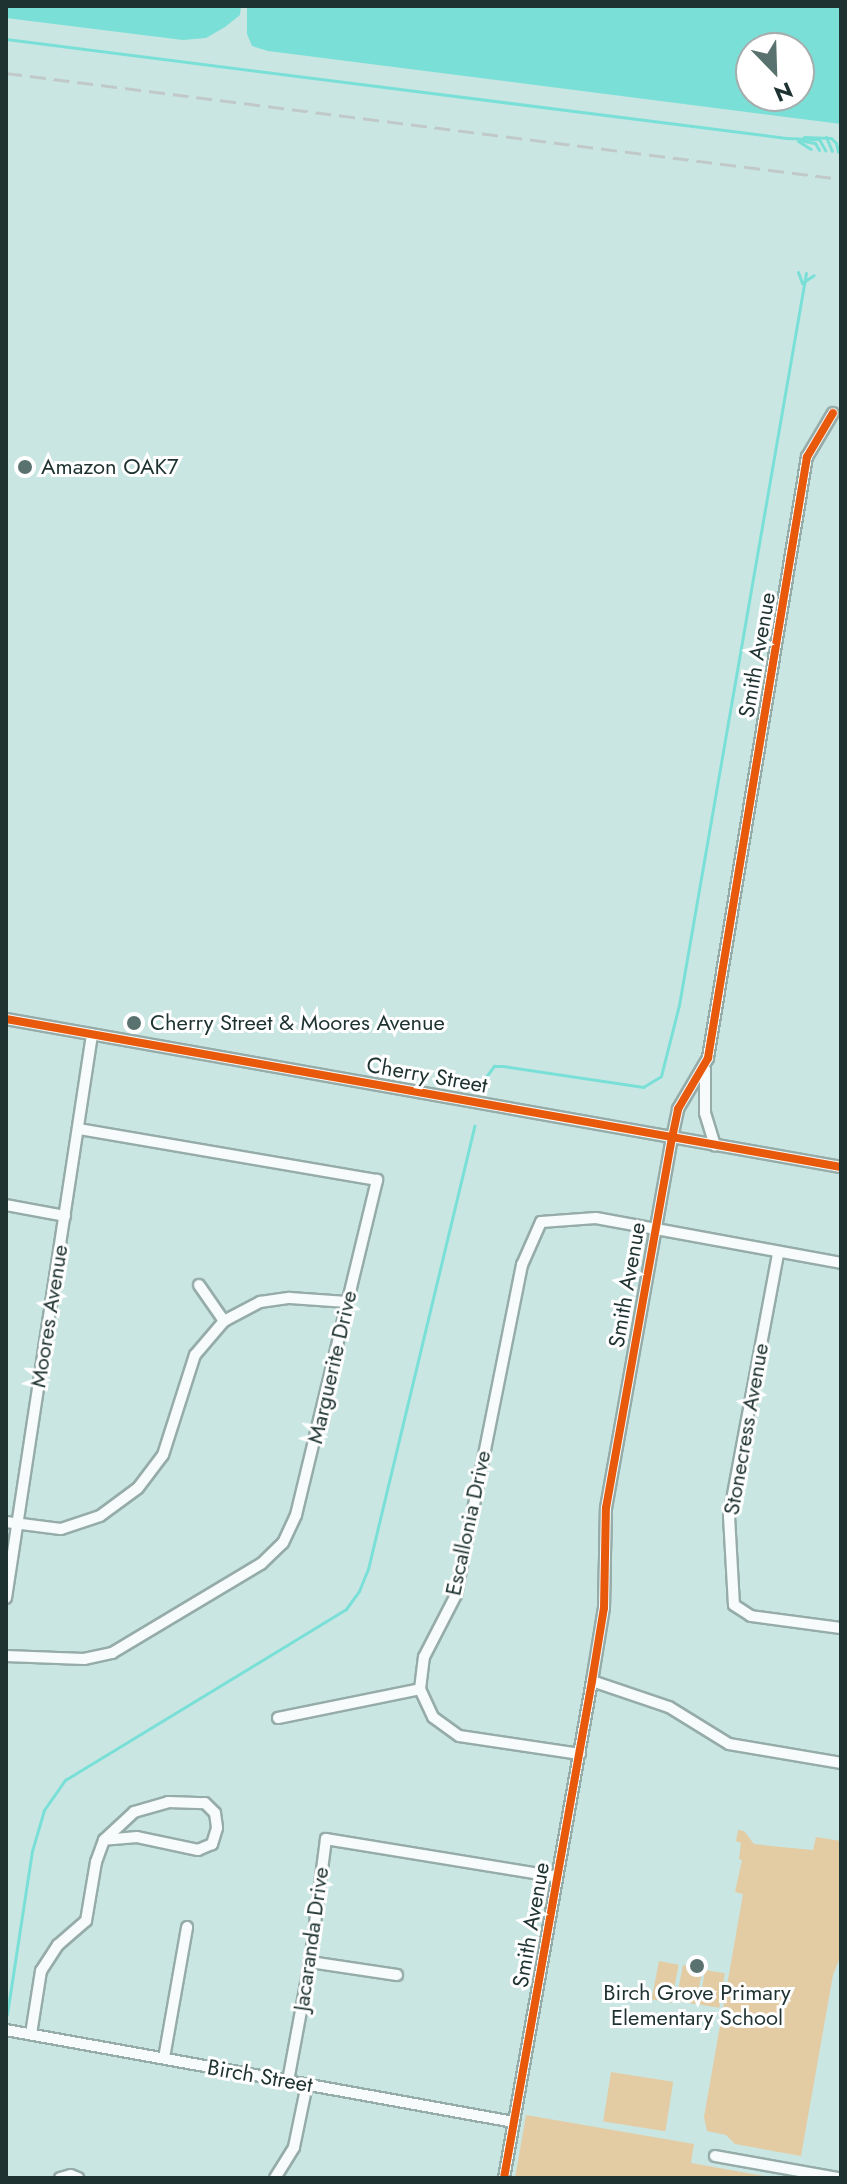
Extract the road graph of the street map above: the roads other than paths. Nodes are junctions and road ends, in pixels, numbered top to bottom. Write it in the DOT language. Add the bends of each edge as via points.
graph roads {
  1 [pos="833,413"];
  2 [pos="6,1019"];
  3 [pos="92,1035"];
  4 [pos="705,1069"];
  5 [pos="80,1129"];
  6 [pos="672,1138"];
  7 [pos="715,1145"];
  8 [pos="841,1167"];
  9 [pos="6,1205"];
  10 [pos="65,1216"];
  11 [pos="655,1229"];
  12 [pos="778,1254"];
  13 [pos="841,1263"];
  14 [pos="199,1285"];
  15 [pos="347,1302"];
  16 [pos="224,1321"];
  17 [pos="11,1522"];
  18 [pos="6,1598"];
  19 [pos="841,1628"];
  20 [pos="6,1656"];
  21 [pos="592,1681"];
  22 [pos="420,1689"];
  23 [pos="278,1718"];
  24 [pos="580,1754"];
  25 [pos="841,1763"];
  26 [pos="104,1840"];
  27 [pos="557,1877"];
  28 [pos="187,1927"];
  29 [pos="310,1962"];
  30 [pos="397,1975"];
  31 [pos="6,2030"];
  32 [pos="31,2034"];
  33 [pos="164,2058"];
  34 [pos="288,2081"];
  35 [pos="307,2084"];
  36 [pos="514,2122"];
  37 [pos="715,2156"];
  38 [pos="60,2178"];
  39 [pos="78,2178"];
  40 [pos="275,2178"];
  41 [pos="504,2178"];
  42 [pos="838,2178"];
  1 -- 4 [label="street, Smith Avenue" via="807,457"];
  2 -- 3 [label="street, Cherry Street"];
  3 -- 5 [label="street, Moores Avenue"];
  3 -- 6 [label="street, Cherry Street"];
  4 -- 6 [label="street, Smith Avenue" via="678,1109"];
  4 -- 7 [label="street" via="705,1113"];
  5 -- 10 [label="street, Moores Avenue"];
  5 -- 15 [label="street, Marguerite Drive" via="377,1180"];
  6 -- 7 [label="street, Cherry Street"];
  6 -- 11 [label="street, Smith Avenue"];
  7 -- 8 [label="street, Cherry Street"];
  9 -- 10 [label="street"];
  10 -- 17 [label="street, Moores Avenue"];
  11 -- 12 [label="street"];
  11 -- 21 [label="street, Smith Avenue" via="606,1508 604,1608"];
  11 -- 22 [label="street, Escallonia Drive" via="596,1218 541,1222 522,1265 456,1595 424,1657"];
  12 -- 13 [label="street"];
  12 -- 19 [label="street, Stonecress Avenue" via="729,1516 734,1605 751,1616"];
  14 -- 16 [label="street"];
  15 -- 16 [label="street" via="260,1302"];
  15 -- 20 [label="street, Marguerite Drive" via="296,1515 283,1543 261,1564 112,1653 84,1659"];
  16 -- 17 [label="street" via="195,1355 163,1455 138,1488 100,1516 61,1529"];
  17 -- 18 [label="street, Moores Avenue"];
  21 -- 24 [label="street, Smith Avenue"];
  21 -- 25 [label="street" via="669,1707 729,1744"];
  22 -- 23 [label="street"];
  22 -- 24 [label="street" via="433,1717 459,1736"];
  24 -- 27 [label="street, Smith Avenue"];
  26 -- 26 [label="street" via="137,1837 198,1850 212,1844 215,1813 205,1803 168,1802 134,1812"];
  26 -- 32 [label="street" via="86,1921 58,1945 41,1971"];
  27 -- 29 [label="street, Jacaranda Drive" via="326,1839"];
  27 -- 36 [label="street, Smith Avenue"];
  28 -- 33 [label="street"];
  29 -- 30 [label="street"];
  29 -- 34 [label="street, Jacaranda Drive"];
  31 -- 32 [label="street, Birch Street"];
  32 -- 33 [label="street, Birch Street"];
  33 -- 34 [label="street, Birch Street"];
  34 -- 35 [label="street, Birch Street"];
  35 -- 36 [label="street, Birch Street"];
  35 -- 40 [label="street" via="294,2147"];
  36 -- 41 [label="street, Smith Avenue"];
  37 -- 42 [label="street"];
  38 -- 39 [label="street"];
}
